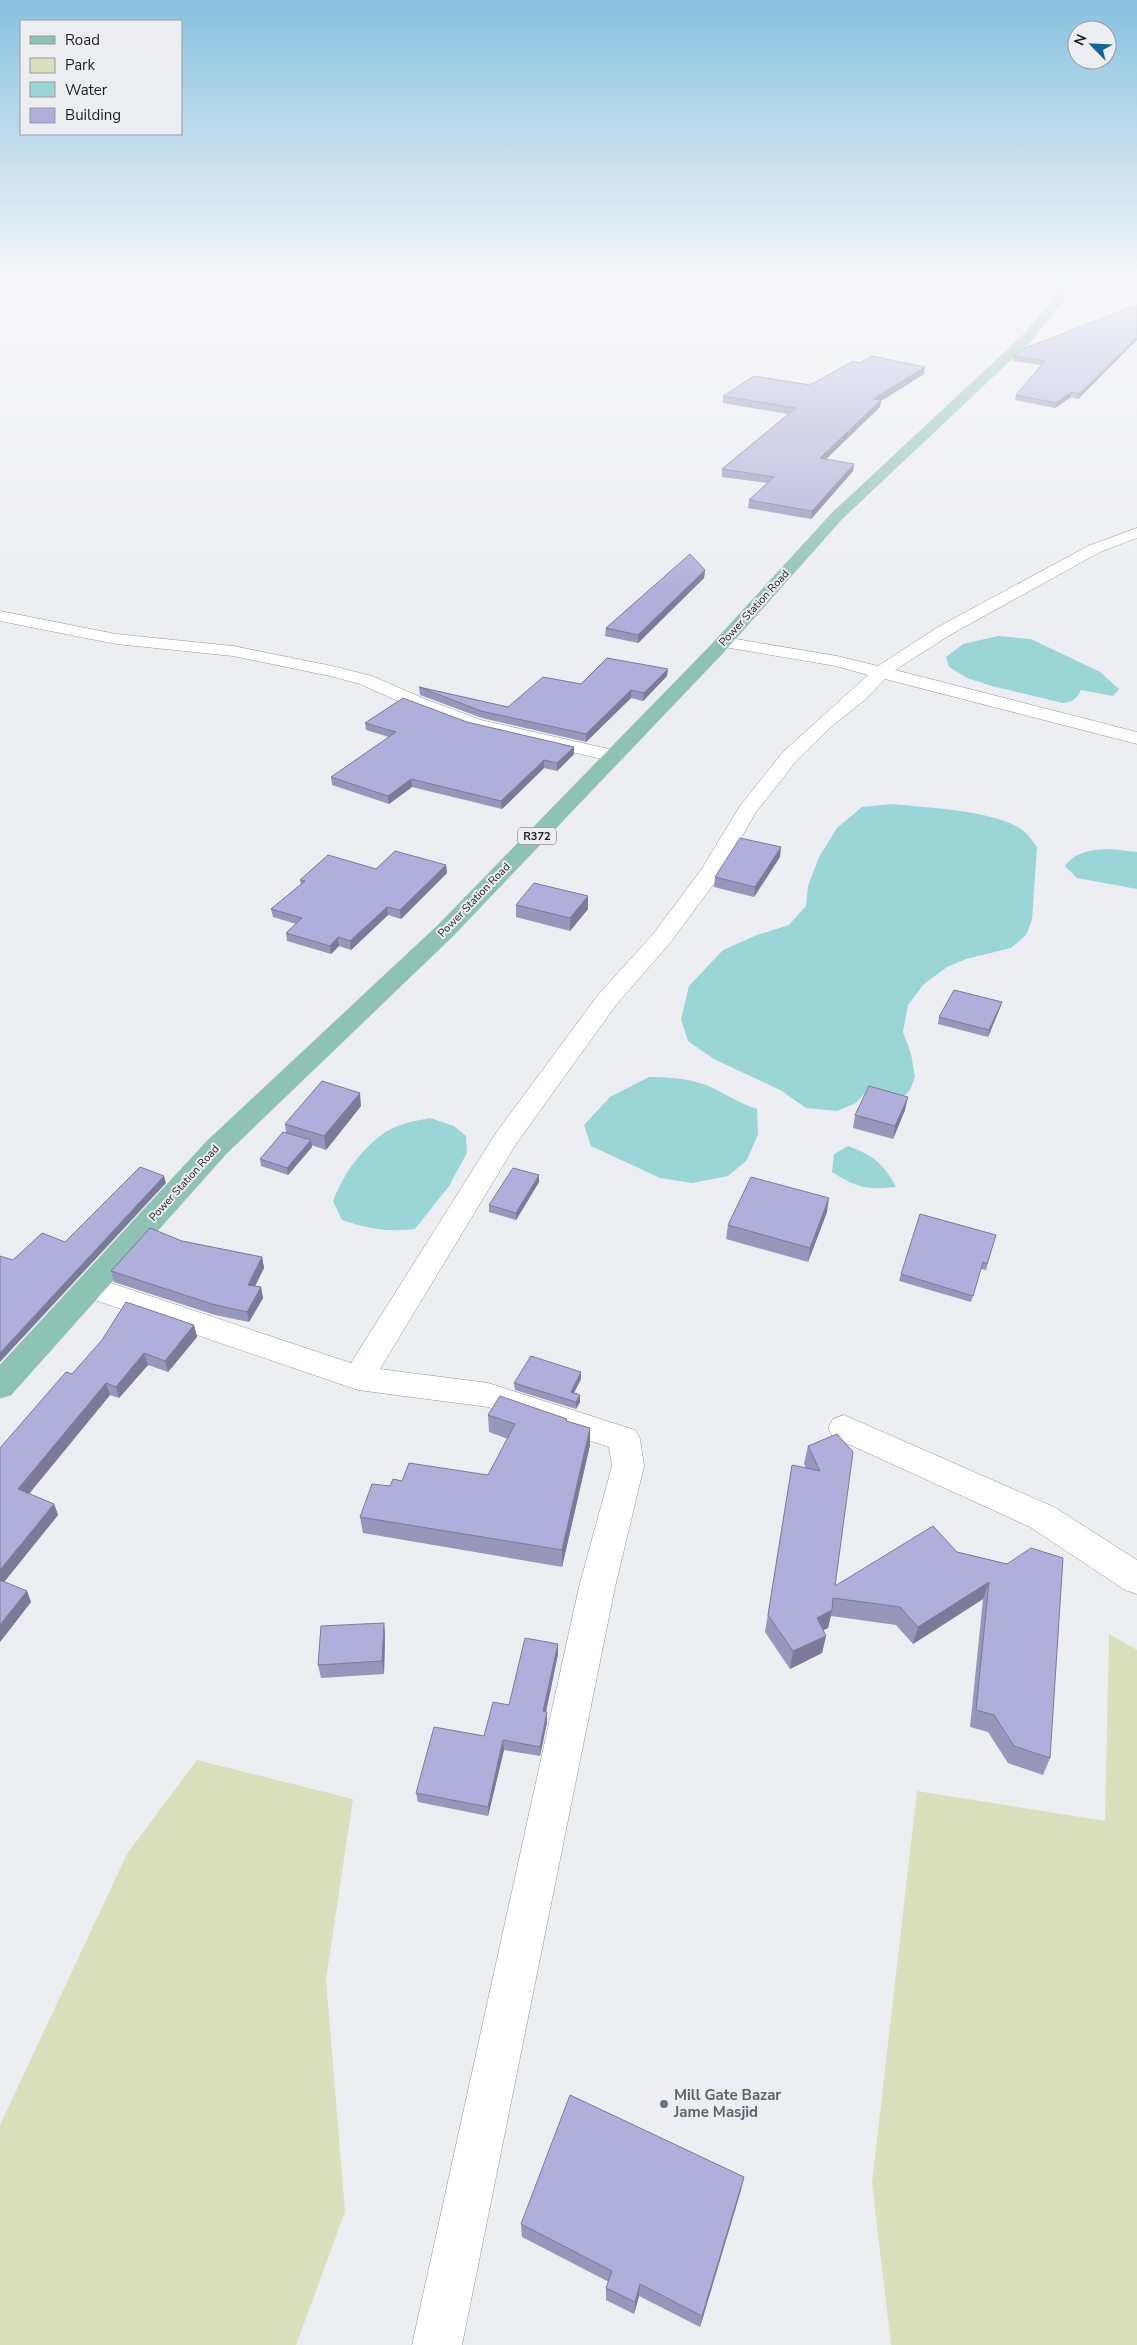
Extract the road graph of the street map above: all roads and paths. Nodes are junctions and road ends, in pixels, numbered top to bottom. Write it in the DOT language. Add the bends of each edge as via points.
graph roads {
  1 [pos="973,388"];
  2 [pos="1137,533"];
  3 [pos="0,616"];
  4 [pos="724,642"];
  5 [pos="882,671"];
  6 [pos="1137,738"];
  7 [pos="615,756"];
  8 [pos="90,1287"];
  9 [pos="358,1378"];
  10 [pos="0,1386"];
  11 [pos="844,1428"];
  12 [pos="1137,1579"];
  13 [pos="437,2345"];
  1 -- 4 [label="main road, Power Station Road / R372" via="837,516"];
  2 -- 5 [label="street" via="1094,549 944,631"];
  3 -- 7 [label="street" via="116,639 233,651 332,671 366,680 475,724"];
  4 -- 5 [label="street" via="837,660"];
  4 -- 7 [label="main road, Power Station Road / R372"];
  5 -- 6 [label="street"];
  5 -- 9 [label="street" via="790,756 747,810 712,872 662,938 607,1000 506,1139"];
  7 -- 8 [label="main road, Power Station Road / R372" via="445,931 217,1147"];
  8 -- 9 [label="street"];
  8 -- 10 [label="main road, Power Station Road / R372"];
  9 -- 13 [label="street" via="488,1395 615,1436 624,1439 628,1466 595,1597"];
  11 -- 12 [label="street" via="1042,1517"];
}
